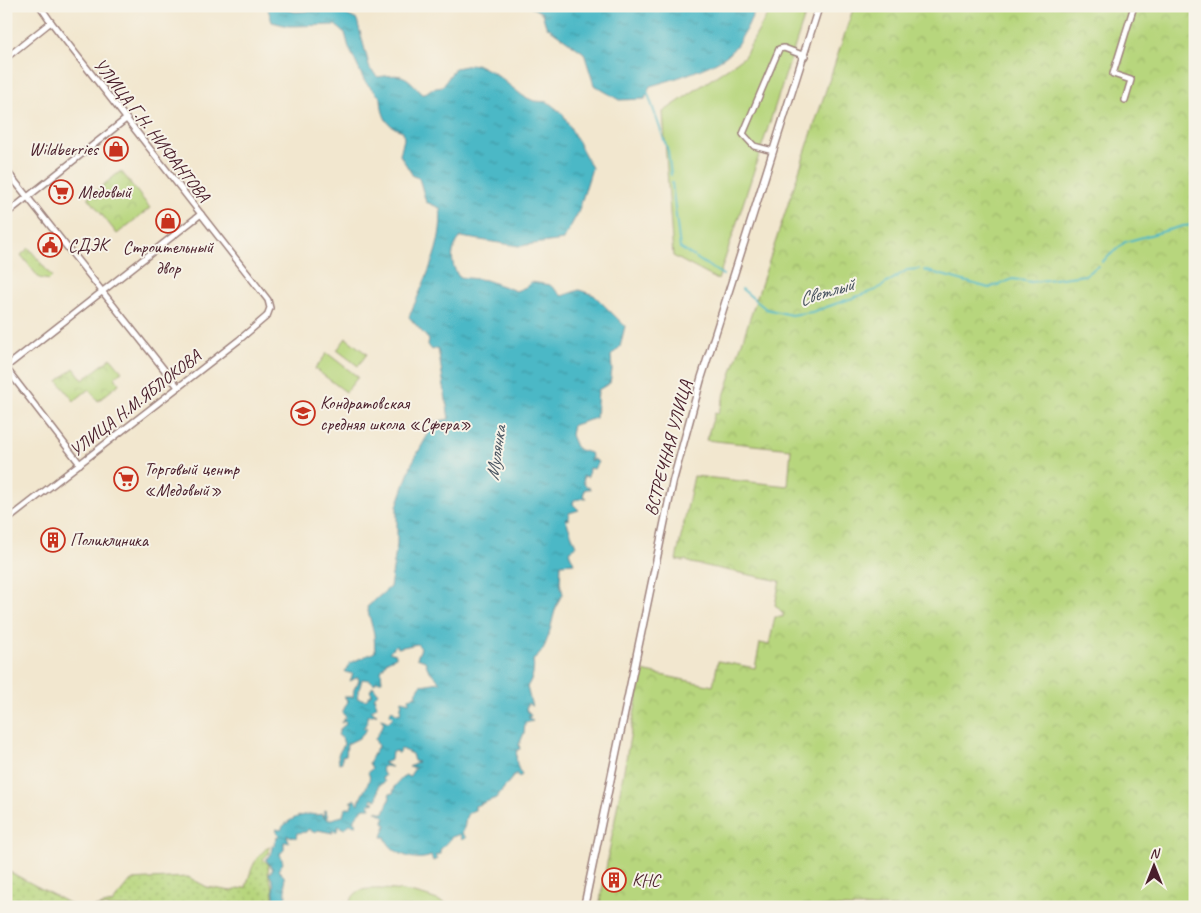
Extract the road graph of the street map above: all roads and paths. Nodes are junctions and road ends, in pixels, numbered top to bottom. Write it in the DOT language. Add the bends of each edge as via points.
graph roads {
  1 [pos="40,6"];
  2 [pos="819,6"];
  3 [pos="1134,6"];
  4 [pos="51,22"];
  5 [pos="805,56"];
  6 [pos="6,58"];
  7 [pos="1126,100"];
  8 [pos="126,119"];
  9 [pos="773,151"];
  10 [pos="6,170"];
  11 [pos="28,196"];
  12 [pos="6,214"];
  13 [pos="201,214"];
  14 [pos="102,291"];
  15 [pos="268,300"];
  16 [pos="6,368"];
  17 [pos="178,387"];
  18 [pos="80,464"];
  19 [pos="6,521"];
  20 [pos="584,907"];
  1 -- 4 [label="street, УЛИЦА Г.Н. НИФАНТОВА"];
  2 -- 5 [label="main road, ВСТРЕЧНАЯ УЛИЦА"];
  3 -- 7 [label="street" via="1113,74 1131,80"];
  4 -- 6 [label="street"];
  4 -- 8 [label="street, УЛИЦА Г.Н. НИФАНТОВА"];
  5 -- 9 [label="main road, ВСТРЕЧНАЯ УЛИЦА"];
  5 -- 9 [label="street" via="779,49 743,134 754,146"];
  8 -- 11 [label="street"];
  8 -- 13 [label="street, УЛИЦА Г.Н. НИФАНТОВА"];
  9 -- 20 [label="main road, ВСТРЕЧНАЯ УЛИЦА" via="701,379 673,480"];
  10 -- 11 [label="street"];
  11 -- 12 [label="street"];
  11 -- 14 [label="street"];
  13 -- 14 [label="street"];
  13 -- 15 [label="street, УЛИЦА Г.Н. НИФАНТОВА"];
  14 -- 16 [label="street"];
  14 -- 17 [label="street"];
  15 -- 17 [label="street, УЛИЦА Н.М.ЯБЛОКОВА" via="270,311 262,320"];
  16 -- 18 [label="street"];
  17 -- 18 [label="street, УЛИЦА Н.М.ЯБЛОКОВА"];
  18 -- 19 [label="street, УЛИЦА Н.М.ЯБЛОКОВА"];
}
